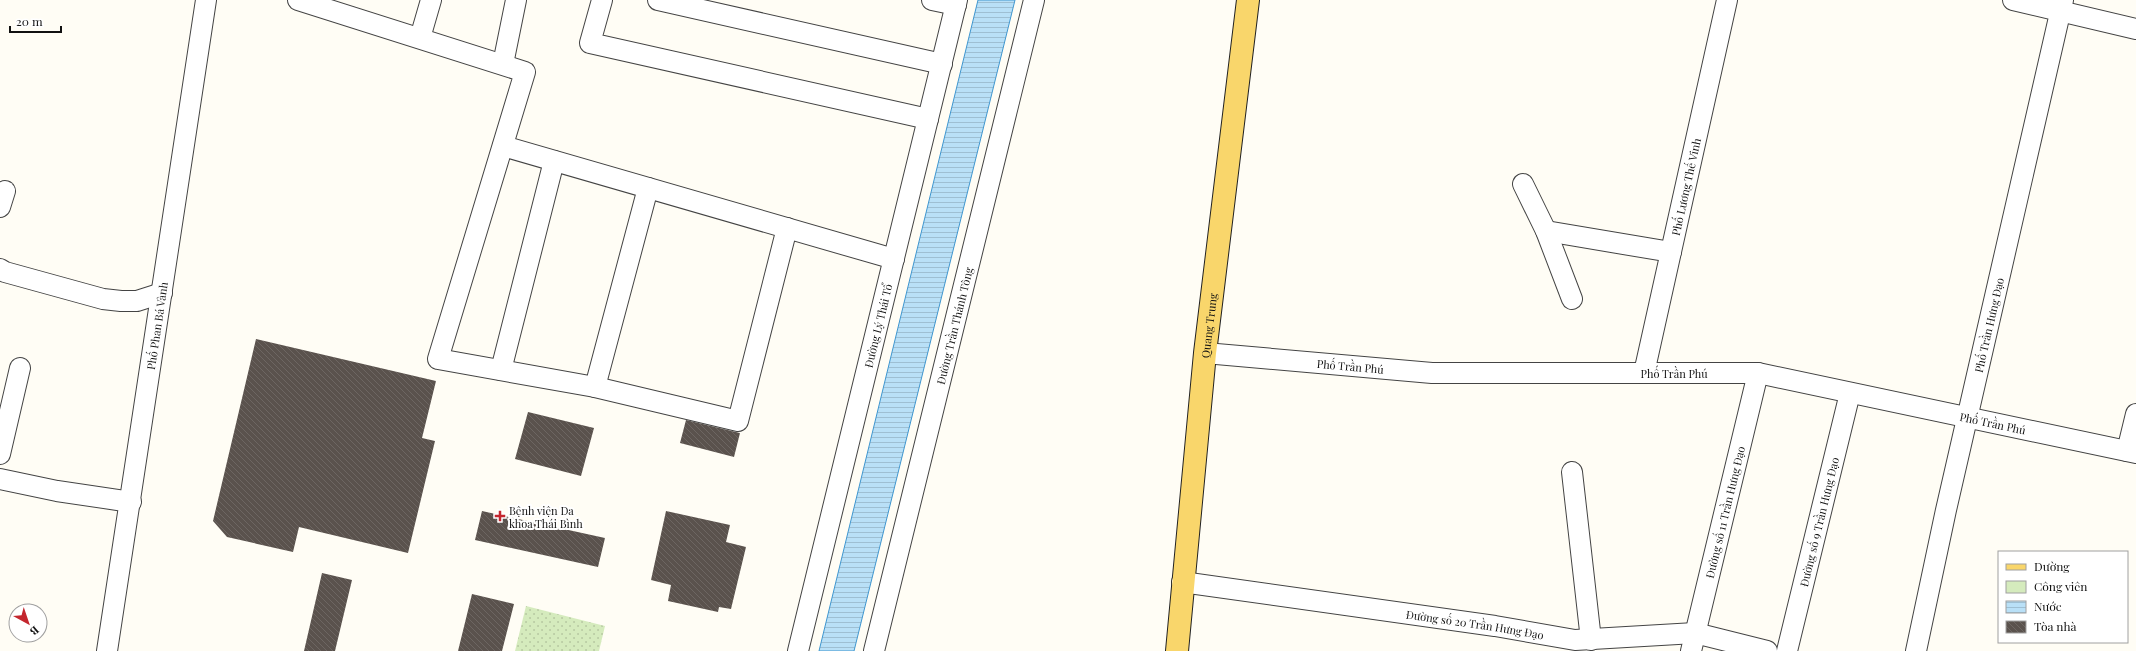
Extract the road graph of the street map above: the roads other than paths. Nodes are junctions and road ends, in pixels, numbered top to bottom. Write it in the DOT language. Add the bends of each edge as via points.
graph roads {
  1 [pos="206,0"];
  2 [pos="298,0"];
  3 [pos="431,0"];
  4 [pos="516,0"];
  5 [pos="602,0"];
  6 [pos="658,0"];
  7 [pos="932,0"];
  8 [pos="1034,0"];
  9 [pos="1248,0"];
  10 [pos="1727,0"];
  11 [pos="2013,0"];
  12 [pos="957,3"];
  13 [pos="2062,5"];
  14 [pos="2136,28"];
  15 [pos="420,38"];
  16 [pos="503,64"];
  17 [pos="942,64"];
  18 [pos="928,120"];
  19 [pos="503,146"];
  20 [pos="554,161"];
  21 [pos="1523,184"];
  22 [pos="648,188"];
  23 [pos="787,228"];
  24 [pos="1546,231"];
  25 [pos="1671,252"];
  26 [pos="894,259"];
  27 [pos="0,269"];
  28 [pos="162,293"];
  29 [pos="1572,299"];
  30 [pos="1205,354"];
  31 [pos="20,368"];
  32 [pos="501,370"];
  33 [pos="1644,373"];
  34 [pos="1758,373"];
  35 [pos="595,387"];
  36 [pos="1850,393"];
  37 [pos="2136,414"];
  38 [pos="1968,419"];
  39 [pos="2132,452"];
  40 [pos="0,454"];
  41 [pos="1572,472"];
  42 [pos="0,479"];
  43 [pos="130,502"];
  44 [pos="1182,582"];
  45 [pos="1591,640"];
  46 [pos="1693,642"];
  47 [pos="107,651"];
  48 [pos="798,651"];
  49 [pos="874,651"];
  50 [pos="1176,651"];
  51 [pos="1767,651"];
  52 [pos="1787,651"];
  53 [pos="1916,651"];
  1 -- 28 [label="street, Phố Phan Bá Vành"];
  2 -- 15 [label="street"];
  3 -- 15 [label="street"];
  4 -- 16 [label="street"];
  5 -- 18 [label="street" via="590,43"];
  6 -- 17 [label="street"];
  7 -- 12 [label="street"];
  8 -- 49 [label="street, Đường Trần Thánh Tông"];
  9 -- 30 [label="main road, Quang Trung"];
  10 -- 25 [label="street, Phố Lương Thế Vinh"];
  11 -- 13 [label="street"];
  12 -- 17 [label="street, Đường Lý Thái Tổ"];
  13 -- 14 [label="street"];
  13 -- 38 [label="street, Phố Trần Hưng Đạo"];
  15 -- 16 [label="street"];
  16 -- 19 [label="street" via="525,72"];
  17 -- 18 [label="street, Đường Lý Thái Tổ"];
  18 -- 26 [label="street, Đường Lý Thái Tổ"];
  19 -- 20 [label="street"];
  19 -- 32 [label="street" via="438,359"];
  20 -- 22 [label="street"];
  20 -- 32 [label="street"];
  21 -- 24 [label="street"];
  22 -- 23 [label="street"];
  22 -- 35 [label="street"];
  23 -- 26 [label="street"];
  23 -- 35 [label="street" via="738,421"];
  24 -- 25 [label="street"];
  24 -- 29 [label="street"];
  25 -- 33 [label="street, Phố Lương Thế Vinh"];
  26 -- 48 [label="street, Đường Lý Thái Tổ"];
  27 -- 28 [label="street" via="121,301 137,301"];
  28 -- 43 [label="street, Phố Phan Bá Vành"];
  30 -- 33 [label="street, Phố Trần Phú" via="1432,374"];
  30 -- 44 [label="main road, Quang Trung"];
  31 -- 40 [label="street"];
  32 -- 35 [label="street"];
  33 -- 34 [label="street, Phố Trần Phú"];
  34 -- 36 [label="street, Phố Trần Phú"];
  34 -- 46 [label="street, Đường số 11 Trần Hưng Đạo"];
  36 -- 38 [label="street, Phố Trần Phú"];
  36 -- 52 [label="street, Đường số 9 Trần Hưng Đạo"];
  37 -- 39 [label="street"];
  38 -- 39 [label="street, Phố Trần Phú"];
  38 -- 53 [label="street, Phố Trần Hưng Đạo"];
  41 -- 45 [label="street"];
  42 -- 43 [label="street"];
  43 -- 47 [label="street, Phố Phan Bá Vành"];
  44 -- 45 [label="street, Đường số 20 Trần Hưng Đạo" via="1495,626 1575,640"];
  44 -- 50 [label="main road, Quang Trung"];
  45 -- 46 [label="street, Đường số 20 Trần Hưng Đạo"];
  46 -- 51 [label="street, Đường số 20 Trần Hưng Đạo"];
}
